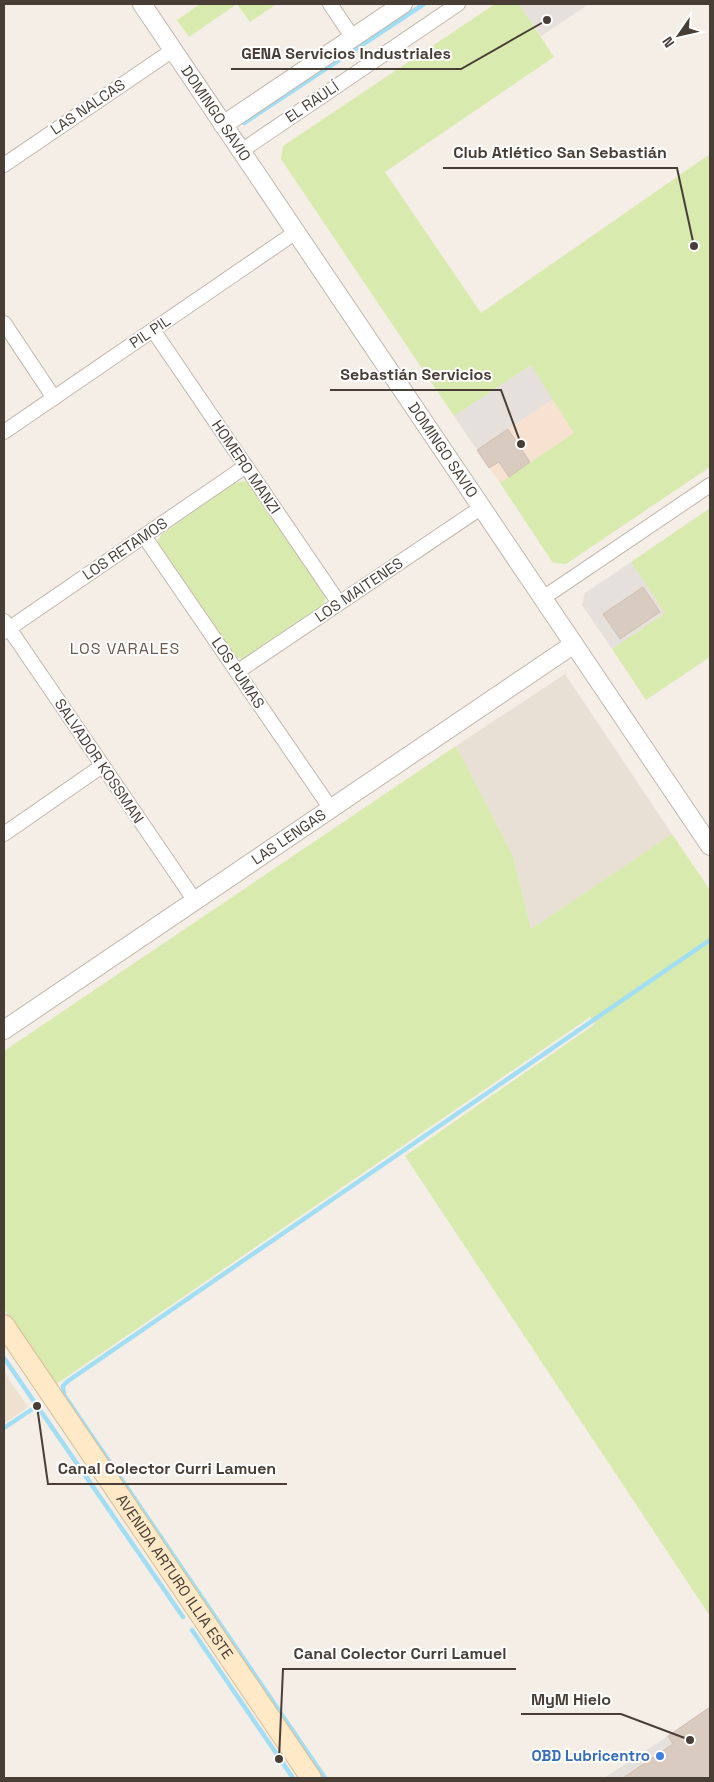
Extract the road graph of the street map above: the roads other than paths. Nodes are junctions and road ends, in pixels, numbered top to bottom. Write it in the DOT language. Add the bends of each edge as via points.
graph roads {
  1 [pos="142,4"];
  2 [pos="330,4"];
  3 [pos="403,4"];
  4 [pos="458,4"];
  5 [pos="353,38"];
  6 [pos="173,50"];
  7 [pos="223,125"];
  8 [pos="241,151"];
  9 [pos="4,164"];
  10 [pos="296,232"];
  11 [pos="4,323"];
  12 [pos="153,330"];
  13 [pos="54,398"];
  14 [pos="4,432"];
  15 [pos="246,466"];
  16 [pos="710,485"];
  17 [pos="482,507"];
  18 [pos="144,536"];
  19 [pos="543,598"];
  20 [pos="340,603"];
  21 [pos="6,627"];
  22 [pos="574,644"];
  23 [pos="237,672"];
  24 [pos="102,766"];
  25 [pos="331,809"];
  26 [pos="4,834"];
  27 [pos="707,836"];
  28 [pos="195,901"];
  29 [pos="4,1030"];
  30 [pos="4,1326"];
  31 [pos="310,1778"];
  1 -- 6 [label="street, DOMINGO SAVIO"];
  2 -- 5 [label="street"];
  3 -- 5 [label="street"];
  4 -- 8 [label="street, EL RAULÍ"];
  5 -- 7 [label="street"];
  6 -- 7 [label="street, DOMINGO SAVIO"];
  6 -- 9 [label="street, LAS NALCAS"];
  7 -- 8 [label="street, DOMINGO SAVIO"];
  8 -- 10 [label="street, DOMINGO SAVIO"];
  10 -- 12 [label="street, PIL PIL"];
  10 -- 17 [label="street, DOMINGO SAVIO"];
  11 -- 13 [label="street"];
  12 -- 13 [label="street, PIL PIL"];
  12 -- 15 [label="street, HOMERO MANZI"];
  13 -- 14 [label="street, PIL PIL"];
  15 -- 18 [label="street, LOS RETAMOS"];
  15 -- 20 [label="street, HOMERO MANZI"];
  16 -- 19 [label="street"];
  17 -- 19 [label="street, DOMINGO SAVIO"];
  17 -- 20 [label="street, LOS MAITENES"];
  18 -- 21 [label="street, LOS RETAMOS"];
  18 -- 23 [label="street, LOS PUMAS"];
  19 -- 22 [label="street, DOMINGO SAVIO"];
  20 -- 23 [label="street, LOS MAITENES"];
  21 -- 24 [label="street, SALVADOR KOSSMAN"];
  22 -- 25 [label="street, LAS LENGAS"];
  22 -- 27 [label="street, DOMINGO SAVIO"];
  23 -- 25 [label="street, LOS PUMAS"];
  24 -- 26 [label="street"];
  24 -- 28 [label="street, SALVADOR KOSSMAN"];
  25 -- 28 [label="street, LAS LENGAS"];
  28 -- 29 [label="street, LAS LENGAS"];
  30 -- 31 [label="main road, AVENIDA ARTURO ILLIA ESTE"];
}
